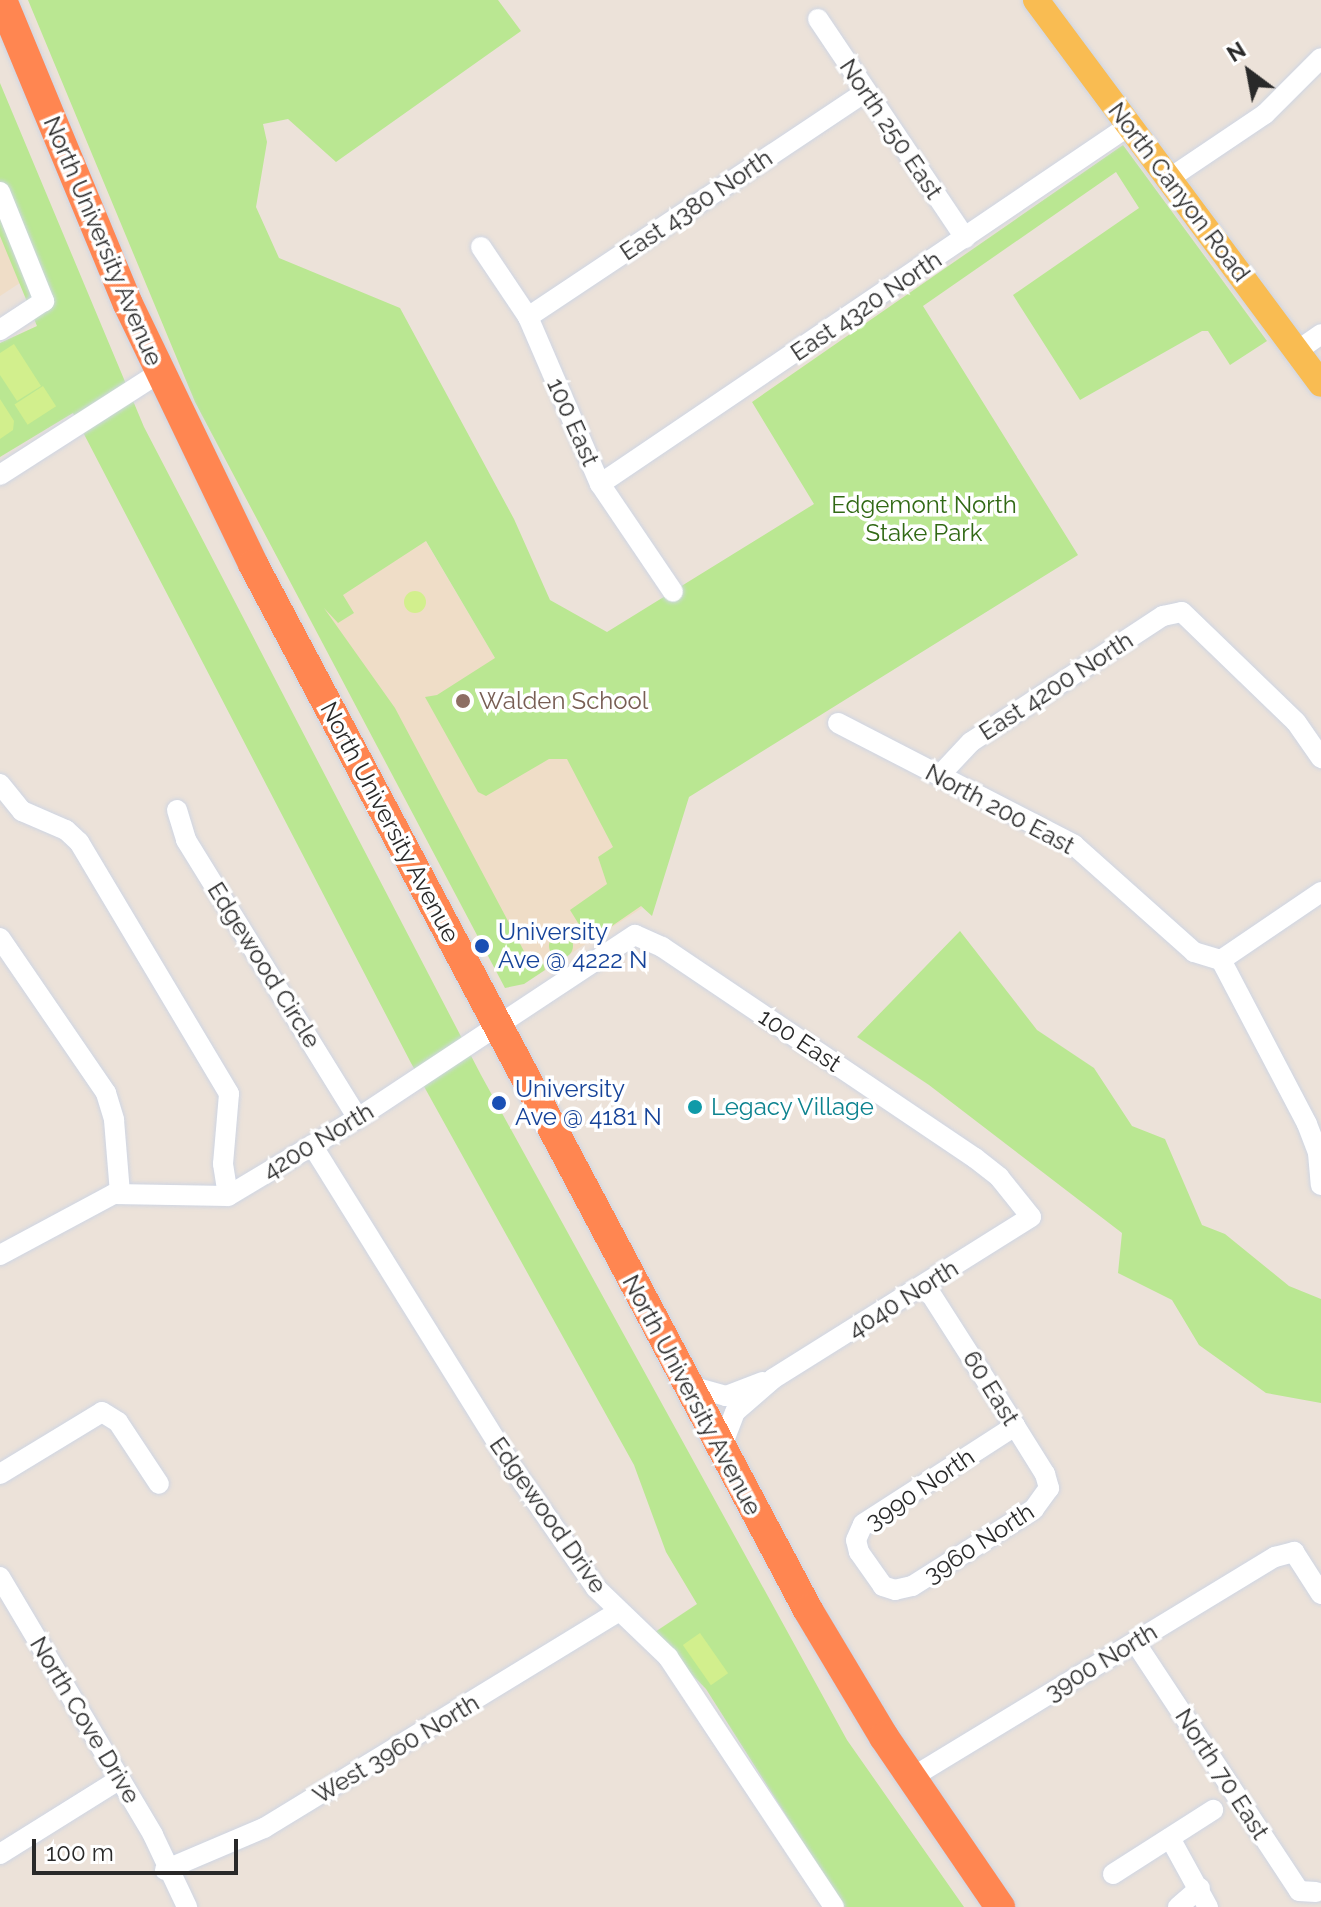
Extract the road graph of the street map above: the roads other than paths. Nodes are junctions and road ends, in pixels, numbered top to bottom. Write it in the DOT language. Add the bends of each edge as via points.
graph roads {
  1 [pos="2,0"];
  2 [pos="1036,0"];
  3 [pos="818,19"];
  4 [pos="1321,58"];
  5 [pos="865,92"];
  6 [pos="1130,125"];
  7 [pos="1170,178"];
  8 [pos="0,192"];
  9 [pos="965,238"];
  10 [pos="481,247"];
  11 [pos="528,317"];
  12 [pos="0,330"];
  13 [pos="1321,334"];
  14 [pos="1297,351"];
  15 [pos="159,373"];
  16 [pos="1321,384"];
  17 [pos="0,475"];
  18 [pos="600,484"];
  19 [pos="673,592"];
  20 [pos="838,723"];
  21 [pos="1321,758"];
  22 [pos="940,775"];
  23 [pos="0,784"];
  24 [pos="177,810"];
  25 [pos="1321,892"];
  26 [pos="635,935"];
  27 [pos="0,938"];
  28 [pos="1221,960"];
  29 [pos="498,1027"];
  30 [pos="358,1118"];
  31 [pos="312,1145"];
  32 [pos="1321,1185"];
  33 [pos="120,1193"];
  34 [pos="228,1196"];
  35 [pos="1031,1217"];
  36 [pos="0,1255"];
  37 [pos="925,1285"];
  38 [pos="773,1379"];
  39 [pos="687,1385"];
  40 [pos="1015,1426"];
  41 [pos="721,1449"];
  42 [pos="0,1474"];
  43 [pos="159,1484"];
  44 [pos="1048,1493"];
  45 [pos="868,1567"];
  46 [pos="2,1586"];
  47 [pos="1321,1594"];
  48 [pos="618,1612"];
  49 [pos="1135,1642"];
  50 [pos="911,1778"];
  51 [pos="120,1779"];
  52 [pos="1213,1810"];
  53 [pos="1170,1838"];
  54 [pos="0,1854"];
  55 [pos="165,1870"];
  56 [pos="1113,1874"];
  57 [pos="1316,1892"];
  58 [pos="1204,1898"];
  59 [pos="187,1907"];
  60 [pos="834,1907"];
  61 [pos="1000,1907"];
  62 [pos="1178,1907"];
  1 -- 15 [label="highway, North University Avenue"];
  2 -- 6 [label="main road, North Canyon Road"];
  3 -- 5 [label="street, North 250 East"];
  4 -- 7 [label="street" via="1265,114"];
  5 -- 9 [label="street, North 250 East"];
  5 -- 11 [label="street, East 4380 North"];
  6 -- 7 [label="main road, North Canyon Road"];
  6 -- 9 [label="street, East 4320 North"];
  7 -- 14 [label="main road, North Canyon Road"];
  8 -- 12 [label="street" via="44,301"];
  9 -- 18 [label="street, East 4320 North"];
  10 -- 11 [label="street, 100 East"];
  11 -- 18 [label="street, 100 East"];
  13 -- 14 [label="street"];
  14 -- 16 [label="main road, North Canyon Road"];
  15 -- 17 [label="street"];
  15 -- 29 [label="highway, North University Avenue" via="253,564"];
  18 -- 19 [label="street, 100 East"];
  20 -- 22 [label="street, North 200 East"];
  21 -- 22 [label="street, East 4200 North" via="1296,722 1182,612 1163,616 971,742"];
  22 -- 28 [label="street, North 200 East" via="1074,845 1194,952"];
  23 -- 34 [label="street" via="22,811 66,830 79,842 229,1094 223,1164"];
  24 -- 30 [label="street, Edgewood Circle" via="186,840"];
  25 -- 28 [label="street"];
  26 -- 29 [label="street, 4200 North"];
  26 -- 35 [label="street, 100 East" via="674,955 975,1158 999,1177"];
  27 -- 33 [label="street" via="106,1093 114,1120"];
  28 -- 32 [label="street" via="1307,1124"];
  29 -- 30 [label="street, 4200 North"];
  29 -- 39 [label="highway, North University Avenue"];
  30 -- 31 [label="street, 4200 North"];
  31 -- 34 [label="street, 4200 North"];
  31 -- 48 [label="street, Edgewood Drive" via="515,1471"];
  33 -- 34 [label="street"];
  33 -- 36 [label="street" via="97,1199"];
  35 -- 37 [label="street, 4040 North"];
  37 -- 38 [label="street, 4040 North"];
  37 -- 40 [label="street, 60 East"];
  38 -- 39 [label="street, 4040 North" via="726,1396"];
  38 -- 41 [label="street, 4040 North" via="735,1412"];
  39 -- 41 [label="highway, North University Avenue"];
  40 -- 44 [label="street, 60 East" via="1045,1474"];
  40 -- 45 [label="street, 3990 North" via="866,1519 856,1540"];
  41 -- 50 [label="highway, North University Avenue" via="808,1610"];
  42 -- 43 [label="street" via="102,1412 118,1422"];
  44 -- 45 [label="street, 3960 North" via="1034,1509 907,1589 888,1589"];
  46 -- 51 [label="street, North Cove Drive"];
  47 -- 49 [label="street, 3900 North" via="1294,1552 1275,1557"];
  48 -- 55 [label="street, West 3960 North" via="264,1828"];
  48 -- 60 [label="street, Edgewood Drive" via="668,1657"];
  49 -- 50 [label="street, 3900 North"];
  49 -- 57 [label="street, North 70 East" via="1299,1891"];
  50 -- 61 [label="highway, North University Avenue"];
  51 -- 54 [label="street"];
  51 -- 55 [label="street, North Cove Drive" via="153,1835"];
  52 -- 53 [label="street"];
  53 -- 56 [label="street"];
  53 -- 58 [label="street"];
  55 -- 59 [label="street, North Cove Drive"];
  58 -- 62 [label="street"];
}
